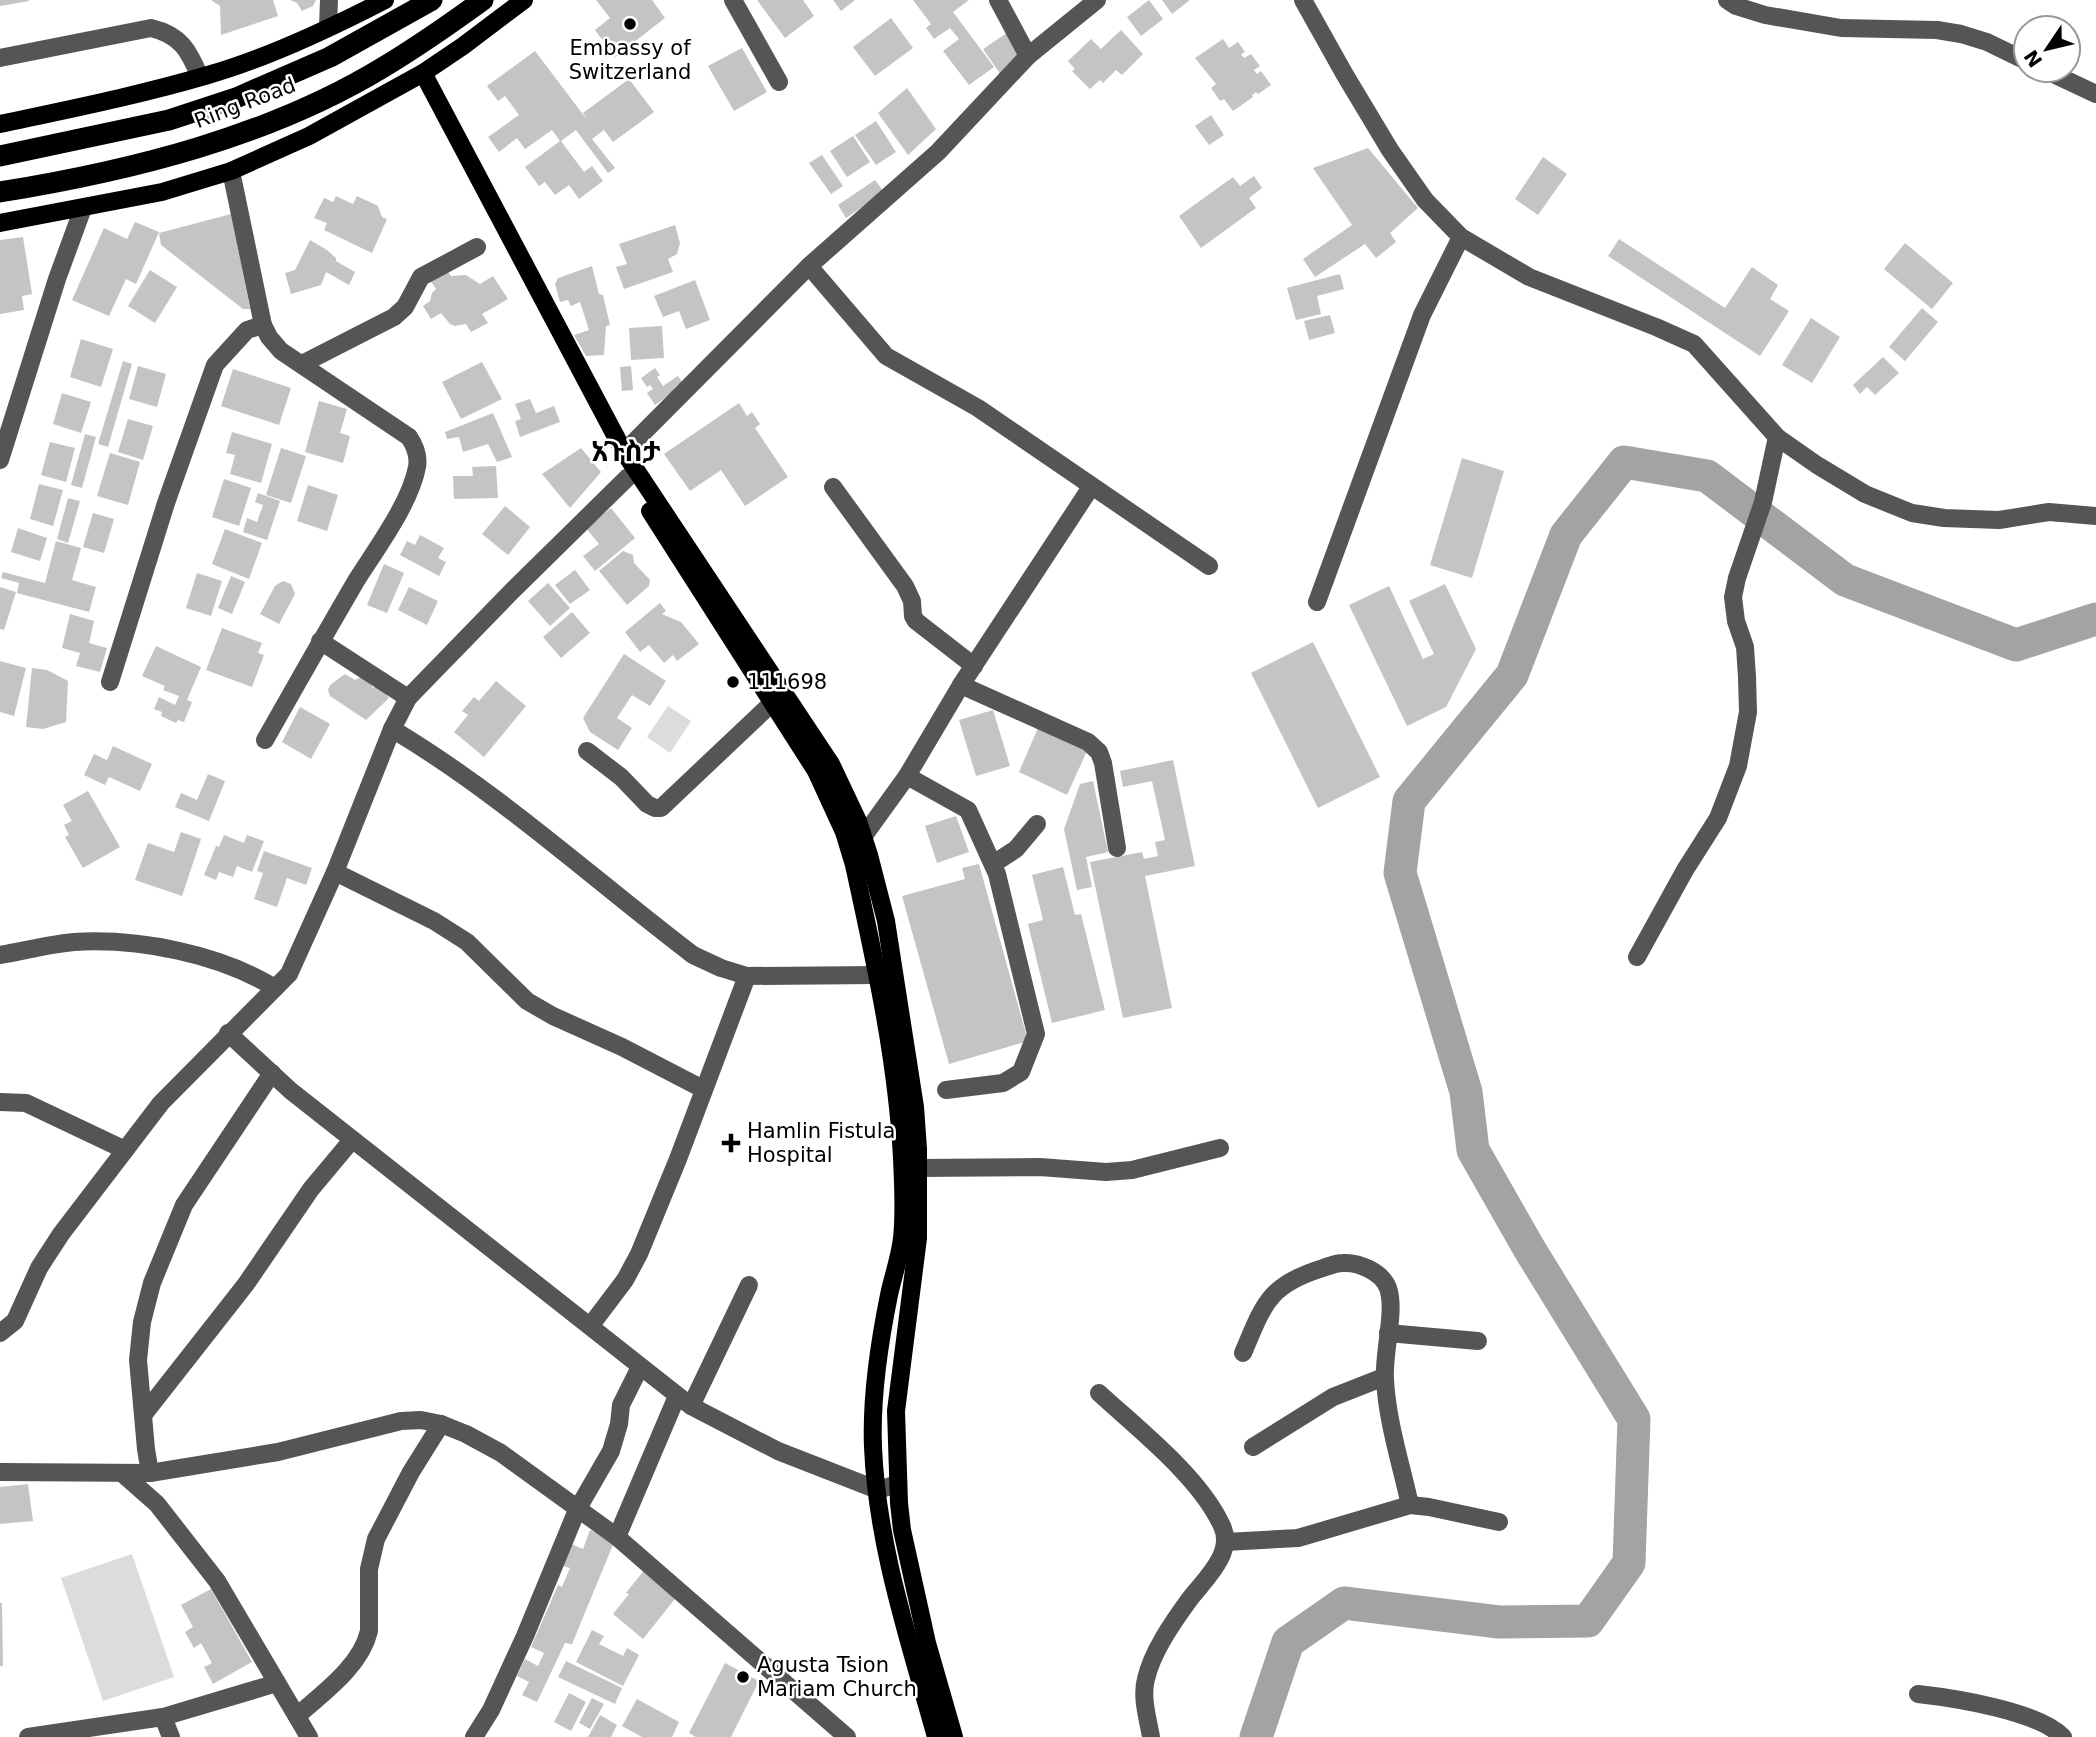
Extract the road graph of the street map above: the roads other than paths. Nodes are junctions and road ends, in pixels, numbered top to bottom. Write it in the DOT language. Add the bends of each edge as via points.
graph roads {
  1 [pos="329,0"];
  2 [pos="385,0"];
  3 [pos="432,0"];
  4 [pos="483,0"];
  5 [pos="524,0"];
  6 [pos="733,0"];
  7 [pos="998,0"];
  8 [pos="1097,0"];
  9 [pos="1303,0"];
  10 [pos="1727,0"];
  11 [pos="328,27"];
  12 [pos="2012,55"];
  13 [pos="1028,56"];
  14 [pos="0,58"];
  15 [pos="419,75"];
  16 [pos="201,78"];
  17 [pos="779,82"];
  18 [pos="2075,84"];
  19 [pos="2096,94"];
  20 [pos="0,124"];
  21 [pos="0,141"];
  22 [pos="52,145"];
  23 [pos="0,156"];
  24 [pos="231,172"];
  25 [pos="2,192"];
  26 [pos="83,208"];
  27 [pos="0,223"];
  28 [pos="1461,237"];
  29 [pos="477,247"];
  30 [pos="809,266"];
  31 [pos="263,325"];
  32 [pos="302,364"];
  33 [pos="6,422"];
  34 [pos="1777,437"];
  35 [pos="624,452"];
  36 [pos="0,460"];
  37 [pos="628,477"];
  38 [pos="833,487"];
  39 [pos="1091,487"];
  40 [pos="2096,516"];
  41 [pos="1209,566"];
  42 [pos="1317,602"];
  43 [pos="320,641"];
  44 [pos="974,666"];
  45 [pos="110,682"];
  46 [pos="961,685"];
  47 [pos="408,698"];
  48 [pos="772,703"];
  49 [pos="392,729"];
  50 [pos="265,740"];
  51 [pos="587,751"];
  52 [pos="907,775"];
  53 [pos="1037,824"];
  54 [pos="863,837"];
  55 [pos="1117,848"];
  56 [pos="993,864"];
  57 [pos="335,872"];
  58 [pos="0,955"];
  59 [pos="1637,957"];
  60 [pos="876,975"];
  61 [pos="747,976"];
  62 [pos="275,988"];
  63 [pos="228,1033"];
  64 [pos="272,1073"];
  65 [pos="703,1089"];
  66 [pos="946,1090"];
  67 [pos="0,1102"];
  68 [pos="352,1140"];
  69 [pos="1220,1148"];
  70 [pos="125,1150"];
  71 [pos="918,1168"];
  72 [pos="749,1285"];
  73 [pos="591,1325"];
  74 [pos="0,1333"];
  75 [pos="1388,1333"];
  76 [pos="1478,1341"];
  77 [pos="1242,1353"];
  78 [pos="640,1367"];
  79 [pos="1384,1377"];
  80 [pos="1099,1393"];
  81 [pos="684,1401"];
  82 [pos="144,1414"];
  83 [pos="441,1424"];
  84 [pos="1253,1447"];
  85 [pos="0,1472"];
  86 [pos="150,1473"];
  87 [pos="123,1474"];
  88 [pos="897,1484"];
  89 [pos="878,1490"];
  90 [pos="1410,1505"];
  91 [pos="577,1510"];
  92 [pos="1499,1522"];
  93 [pos="617,1537"];
  94 [pos="1225,1542"];
  95 [pos="277,1683"];
  96 [pos="1918,1694"];
  97 [pos="297,1716"];
  98 [pos="163,1717"];
  99 [pos="40,1736"];
  100 [pos="171,1737"];
  101 [pos="309,1737"];
  102 [pos="474,1737"];
  103 [pos="847,1737"];
  104 [pos="936,1737"];
  105 [pos="954,1737"];
  106 [pos="1151,1737"];
  107 [pos="2063,1737"];
  1 -- 11 [label="street"];
  2 -- 11 [label="main road"];
  3 -- 22 [label="highway, Ring Road" via="330,57 236,98 169,120"];
  4 -- 25 [label="highway, Ring Road" via="380,70 296,111 167,157"];
  5 -- 15 [label="main road"];
  6 -- 17 [label="street"];
  7 -- 13 [label="street"];
  8 -- 13 [label="street"];
  9 -- 28 [label="street" via="1390,150 1425,200"];
  10 -- 12 [label="street" via="1765,15 1841,28 1961,34"];
  11 -- 16 [label="main road"];
  13 -- 30 [label="street" via="938,152"];
  14 -- 16 [label="street" via="151,28 168,32 184,46"];
  15 -- 24 [label="main road" via="309,136"];
  15 -- 35 [label="main road"];
  15 -- 37 [label="main road"];
  16 -- 20 [label="main road"];
  18 -- 19 [label="street"];
  21 -- 22 [label="highway"];
  22 -- 23 [label="highway, Ring Road"];
  24 -- 26 [label="main road"];
  24 -- 31 [label="street"];
  26 -- 27 [label="main road"];
  26 -- 33 [label="street"];
  28 -- 34 [label="street" via="1529,277 1694,344"];
  28 -- 42 [label="street" via="1422,315"];
  29 -- 32 [label="street" via="421,277 405,307 394,317"];
  30 -- 35 [label="street"];
  30 -- 39 [label="street" via="886,356 978,408"];
  31 -- 32 [label="street" via="281,351"];
  31 -- 45 [label="street" via="247,330 215,365"];
  32 -- 43 [label="street" via="409,437 417,458 402,506"];
  33 -- 36 [label="street"];
  34 -- 40 [label="street" via="1865,494 1912,513 1999,520 2049,512"];
  34 -- 59 [label="street" via="1763,502 1733,597 1747,677 1748,712 1738,766 1718,818"];
  35 -- 54 [label="main road" via="831,764"];
  37 -- 47 [label="street"];
  37 -- 48 [label="main road"];
  38 -- 44 [label="street" via="905,586 916,621"];
  39 -- 41 [label="street"];
  39 -- 44 [label="street"];
  43 -- 47 [label="street"];
  43 -- 50 [label="street"];
  44 -- 46 [label="street"];
  46 -- 52 [label="street"];
  46 -- 55 [label="street" via="1088,742 1099,752"];
  47 -- 49 [label="street"];
  48 -- 51 [label="street" via="661,808 647,804"];
  48 -- 60 [label="main road" via="816,771 844,832"];
  49 -- 57 [label="street"];
  49 -- 61 [label="street" via="486,791 694,955"];
  52 -- 54 [label="street"];
  52 -- 56 [label="street" via="968,810"];
  53 -- 56 [label="street" via="1016,849"];
  54 -- 71 [label="main road" via="890,943 915,1107"];
  56 -- 66 [label="street" via="1036,1034 1021,1072 1003,1083"];
  57 -- 62 [label="street" via="289,974"];
  57 -- 65 [label="street" via="467,942 535,1006"];
  58 -- 62 [label="street" via="73,942 145,946 208,957"];
  60 -- 61 [label="street"];
  60 -- 89 [label="main road" via="894,1070 904,1201 902,1239 888,1297 874,1401"];
  61 -- 65 [label="street"];
  62 -- 63 [label="street"];
  63 -- 64 [label="street"];
  63 -- 70 [label="street" via="170,1092"];
  64 -- 68 [label="street"];
  64 -- 82 [label="street" via="184,1205 152,1283 138,1360"];
  65 -- 73 [label="street" via="639,1254"];
  67 -- 70 [label="street" via="26,1103"];
  68 -- 73 [label="street"];
  68 -- 82 [label="street"];
  69 -- 71 [label="street" via="1106,1172 1040,1167"];
  70 -- 74 [label="street" via="39,1268 15,1321"];
  71 -- 88 [label="main road" via="918,1238 896,1411"];
  72 -- 81 [label="street"];
  73 -- 78 [label="street"];
  75 -- 76 [label="street"];
  75 -- 77 [label="street" via="1388,1288 1380,1276 1341,1263 1278,1288"];
  75 -- 79 [label="street"];
  78 -- 81 [label="street"];
  78 -- 91 [label="street" via="621,1405 611,1451"];
  79 -- 84 [label="street" via="1333,1397"];
  79 -- 90 [label="street"];
  80 -- 94 [label="street" via="1202,1493 1223,1526"];
  81 -- 89 [label="street" via="778,1451"];
  81 -- 93 [label="street"];
  82 -- 86 [label="street"];
  83 -- 86 [label="street" via="401,1421 278,1452"];
  83 -- 91 [label="street" via="501,1453"];
  83 -- 97 [label="street" via="376,1539 369,1569 367,1641 333,1684"];
  85 -- 87 [label="street"];
  86 -- 87 [label="street"];
  87 -- 95 [label="street" via="157,1504 217,1581"];
  88 -- 89 [label="street"];
  88 -- 105 [label="main road" via="917,1600"];
  89 -- 104 [label="main road" via="886,1549"];
  90 -- 92 [label="street"];
  90 -- 94 [label="street" via="1298,1538"];
  91 -- 93 [label="street"];
  91 -- 102 [label="street" via="525,1636"];
  93 -- 103 [label="street"];
  94 -- 106 [label="street" via="1210,1574 1164,1639 1146,1677"];
  95 -- 97 [label="street"];
  95 -- 98 [label="street"];
  96 -- 107 [label="street" via="1962,1699 2023,1717 2055,1729"];
  97 -- 101 [label="street"];
  98 -- 99 [label="street"];
  98 -- 100 [label="street"];
}
